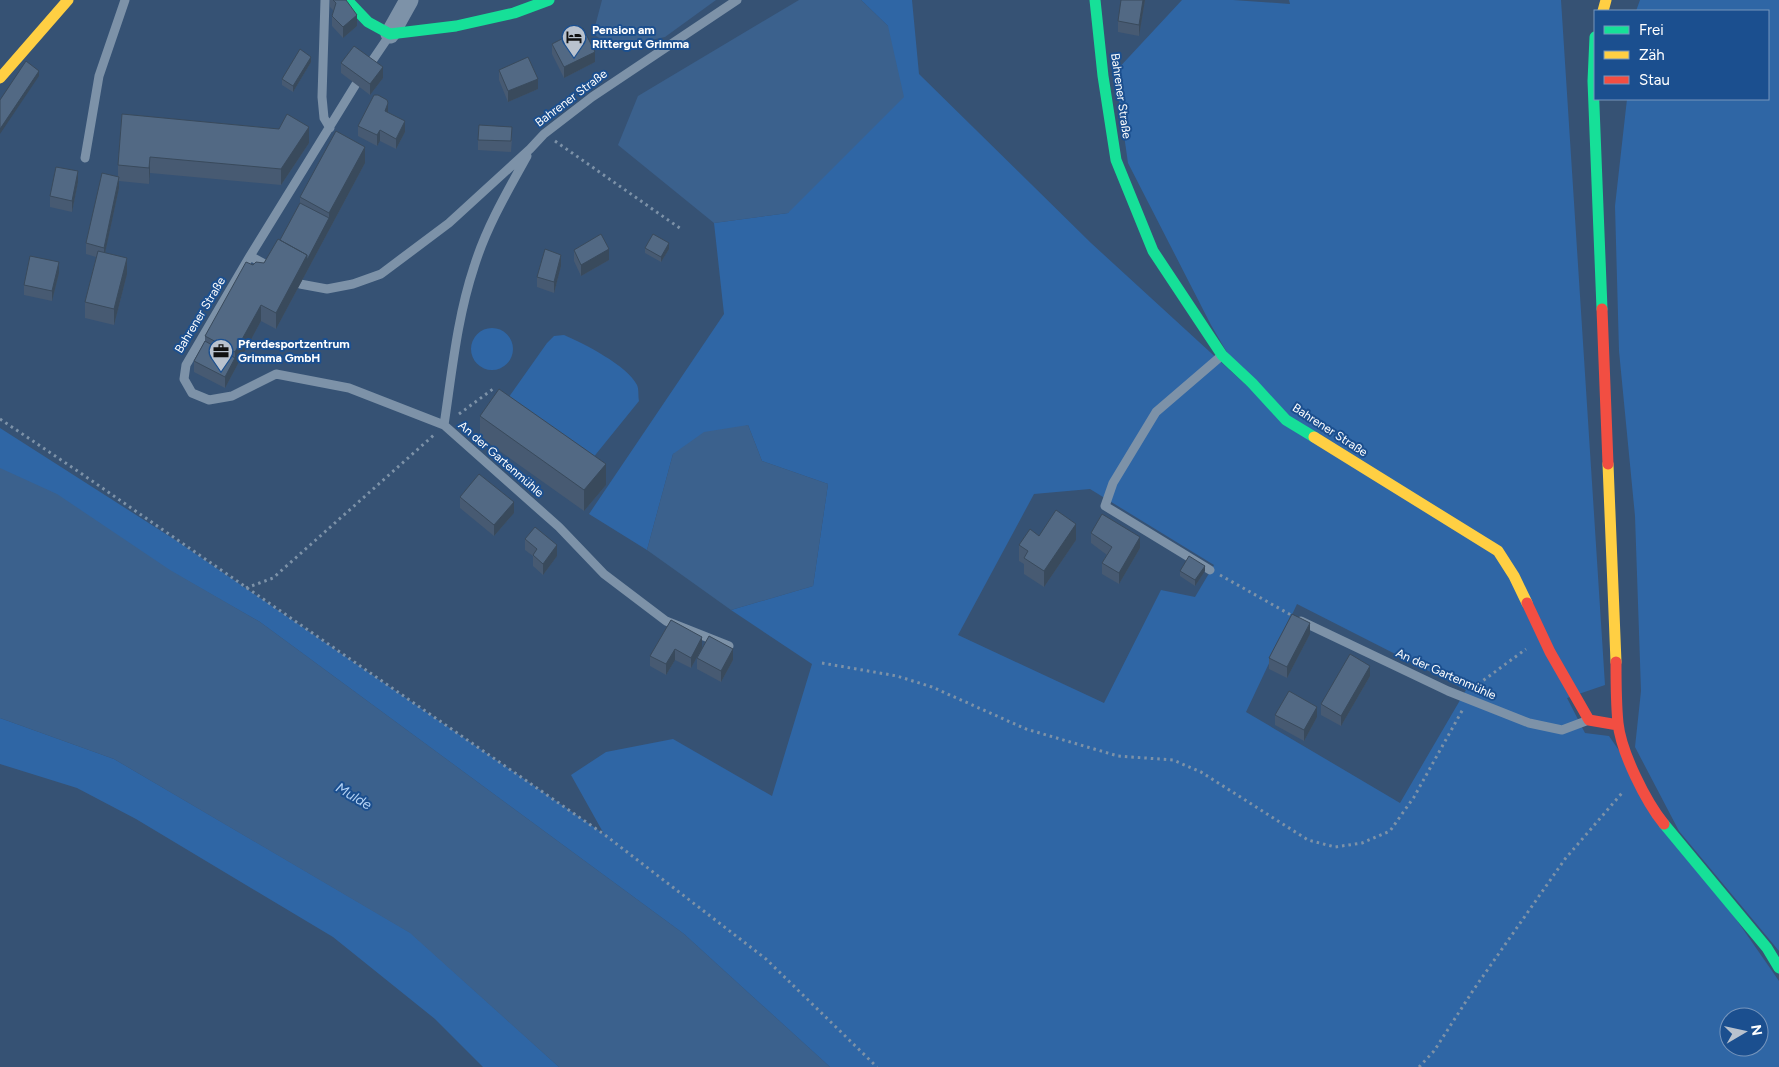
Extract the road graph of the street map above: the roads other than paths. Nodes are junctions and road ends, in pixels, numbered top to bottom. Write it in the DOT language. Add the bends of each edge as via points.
graph roads {
  1 [pos="68,0"];
  2 [pos="125,0"];
  3 [pos="325,0"];
  4 [pos="347,0"];
  5 [pos="409,0"];
  6 [pos="549,0"];
  7 [pos="736,0"];
  8 [pos="1095,0"];
  9 [pos="390,34"];
  10 [pos="1594,60"];
  11 [pos="368,67"];
  12 [pos="0,78"];
  13 [pos="356,84"];
  14 [pos="330,128"];
  15 [pos="530,149"];
  16 [pos="85,158"];
  17 [pos="250,256"];
  18 [pos="270,267"];
  19 [pos="300,284"];
  20 [pos="1222,355"];
  21 [pos="444,425"];
  22 [pos="1210,570"];
  23 [pos="1298,619"];
  24 [pos="729,646"];
  25 [pos="1589,720"];
  26 [pos="1618,725"];
  27 [pos="1779,968"];
  1 -- 12 [label="street"];
  2 -- 16 [label="lane" via="99,76"];
  3 -- 14 [label="lane" via="322,97 324,118"];
  4 -- 9 [label="street" via="368,22"];
  5 -- 9 [label="street"];
  6 -- 9 [label="street" via="514,13 456,26"];
  7 -- 15 [label="lane, Bahrener Straße" via="592,97"];
  8 -- 20 [label="street, Bahrener Straße" via="1116,160 1153,251"];
  9 -- 11 [label="lane"];
  10 -- 26 [label="street"];
  13 -- 14 [label="lane, Bahrener Straße"];
  14 -- 17 [label="lane, Bahrener Straße"];
  15 -- 19 [label="lane, Bahrener Straße" via="449,223 381,274 326,289"];
  15 -- 21 [label="lane, An der Gartenmühle" via="495,214 474,266 460,318"];
  17 -- 18 [label="lane"];
  17 -- 21 [label="lane, Bahrener Straße" via="186,365 184,379 192,393 209,400 232,396 276,374 349,388"];
  20 -- 22 [label="lane" via="1156,412 1113,483 1105,506"];
  20 -- 25 [label="street, Bahrener Straße" via="1286,420 1498,551"];
  21 -- 24 [label="lane, An der Gartenmühle" via="559,527 604,574 666,622"];
  23 -- 25 [label="lane, An der Gartenmühle" via="1468,699 1530,723 1562,730"];
  25 -- 26 [label="street"];
  26 -- 27 [label="street" via="1636,777 1656,814"];
}
